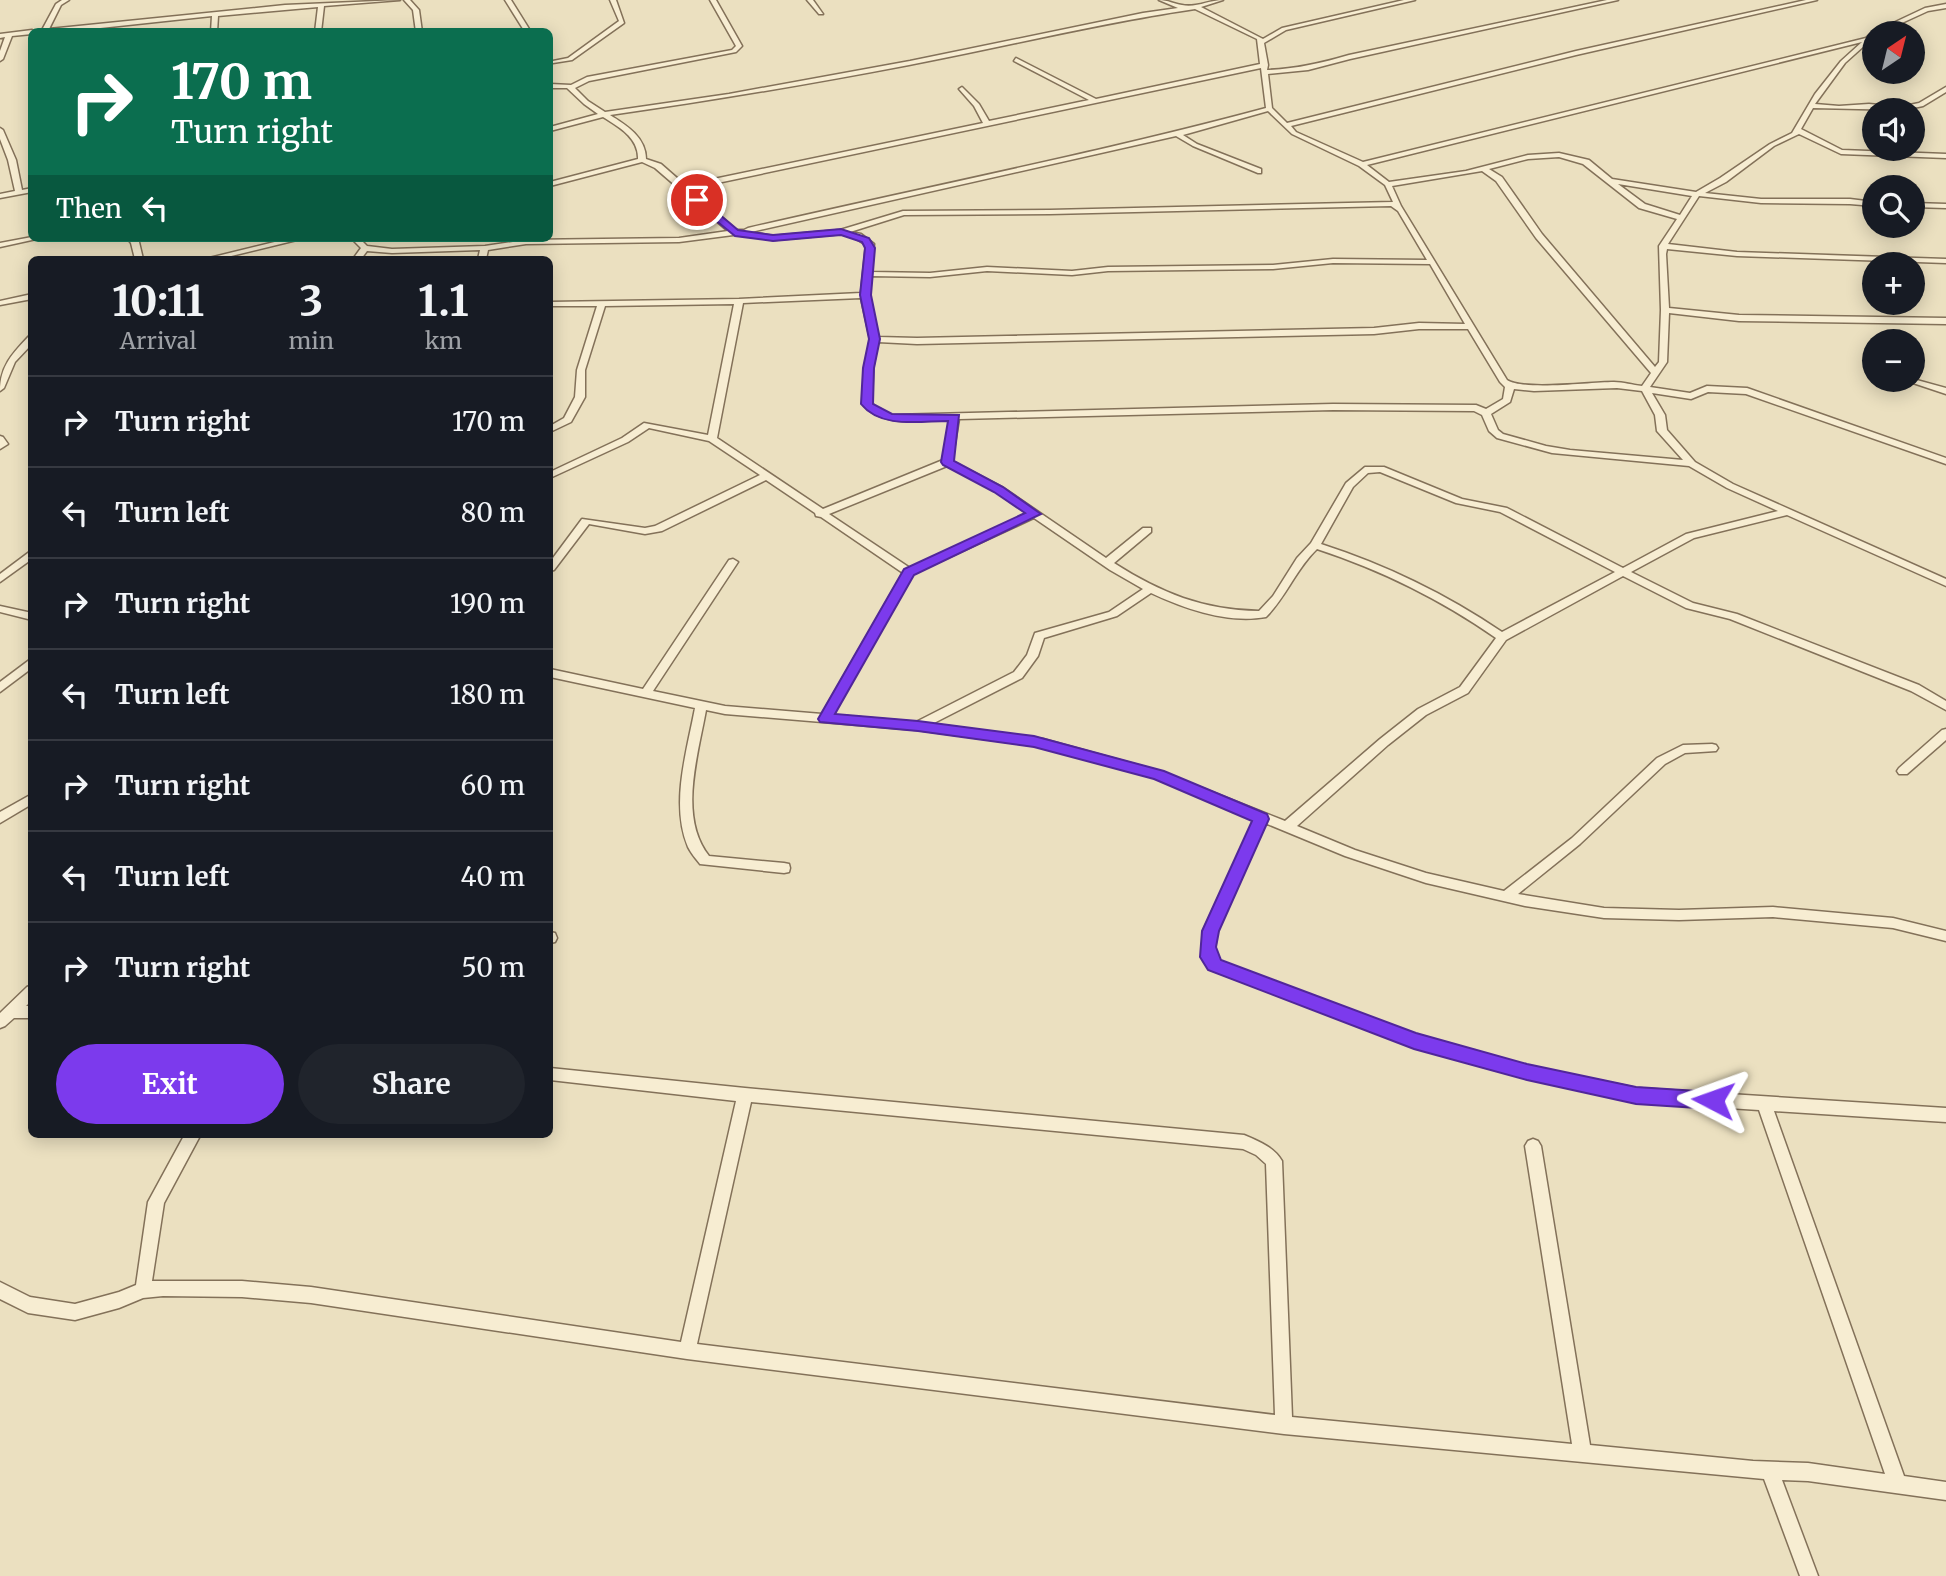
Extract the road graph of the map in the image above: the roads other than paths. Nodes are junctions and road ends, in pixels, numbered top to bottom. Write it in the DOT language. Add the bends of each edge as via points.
graph roads {
  1 [pos="66,0"];
  2 [pos="261,0"];
  3 [pos="397,0"];
  4 [pos="407,0"];
  5 [pos="509,0"];
  6 [pos="613,0"];
  7 [pos="713,0"];
  8 [pos="810,0"];
  9 [pos="1162,0"];
  10 [pos="1220,0"];
  11 [pos="1412,0"];
  12 [pos="1615,0"];
  13 [pos="1814,0"];
  14 [pos="369,1"];
  15 [pos="321,4"];
  16 [pos="1199,4"];
  17 [pos="1946,6"];
  18 [pos="262,10"];
  19 [pos="821,13"];
  20 [pos="215,16"];
  21 [pos="1902,21"];
  22 [pos="45,28"];
  23 [pos="114,28"];
  24 [pos="214,28"];
  25 [pos="318,28"];
  26 [pos="418,28"];
  27 [pos="526,28"];
  28 [pos="28,33"];
  29 [pos="9,35"];
  30 [pos="0,36"];
  31 [pos="1862,38"];
  32 [pos="1260,43"];
  33 [pos="1862,45"];
  34 [pos="0,59"];
  35 [pos="1016,60"];
  36 [pos="553,62"];
  37 [pos="1265,69"];
  38 [pos="553,86"];
  39 [pos="572,88"];
  40 [pos="962,89"];
  41 [pos="1946,89"];
  42 [pos="1096,101"];
  43 [pos="1810,106"];
  44 [pos="1269,109"];
  45 [pos="606,114"];
  46 [pos="988,125"];
  47 [pos="1287,125"];
  48 [pos="553,129"];
  49 [pos="0,130"];
  50 [pos="1797,130"];
  51 [pos="1177,134"];
  52 [pos="1946,156"];
  53 [pos="642,160"];
  54 [pos="1362,164"];
  55 [pos="1484,169"];
  56 [pos="1258,171"];
  57 [pos="1613,181"];
  58 [pos="553,183"];
  59 [pos="1388,184"];
  60 [pos="683,188"];
  61 [pos="28,191"];
  62 [pos="19,192"];
  63 [pos="1697,194"];
  64 [pos="0,196"];
  65 [pos="1862,202"];
  66 [pos="1398,205"];
  67 [pos="1925,205"];
  68 [pos="1946,205"];
  69 [pos="1681,217"];
  70 [pos="738,232"];
  71 [pos="841,232"];
  72 [pos="28,240"];
  73 [pos="250,242"];
  74 [pos="281,242"];
  75 [pos="359,242"];
  76 [pos="526,242"];
  77 [pos="553,242"];
  78 [pos="0,245"];
  79 [pos="1663,246"];
  80 [pos="252,248"];
  81 [pos="365,248"];
  82 [pos="485,248"];
  83 [pos="223,256"];
  84 [pos="359,256"];
  85 [pos="483,256"];
  86 [pos="1946,261"];
  87 [pos="1431,262"];
  88 [pos="867,274"];
  89 [pos="865,295"];
  90 [pos="28,297"];
  91 [pos="739,301"];
  92 [pos="0,303"];
  93 [pos="603,303"];
  94 [pos="553,304"];
  95 [pos="1665,310"];
  96 [pos="1946,321"];
  97 [pos="1472,327"];
  98 [pos="874,339"];
  99 [pos="28,342"];
  100 [pos="1656,373"];
  101 [pos="1925,385"];
  102 [pos="1510,386"];
  103 [pos="0,388"];
  104 [pos="1645,388"];
  105 [pos="1946,391"];
  106 [pos="1486,413"];
  107 [pos="955,418"];
  108 [pos="553,428"];
  109 [pos="0,439"];
  110 [pos="712,439"];
  111 [pos="0,446"];
  112 [pos="1946,461"];
  113 [pos="947,462"];
  114 [pos="1692,464"];
  115 [pos="553,474"];
  116 [pos="766,477"];
  117 [pos="1787,512"];
  118 [pos="820,514"];
  119 [pos="1035,514"];
  120 [pos="1147,530"];
  121 [pos="1314,545"];
  122 [pos="28,556"];
  123 [pos="733,562"];
  124 [pos="1107,563"];
  125 [pos="553,564"];
  126 [pos="909,572"];
  127 [pos="1621,572"];
  128 [pos="0,579"];
  129 [pos="1946,583"];
  130 [pos="1150,589"];
  131 [pos="0,609"];
  132 [pos="28,616"];
  133 [pos="1502,637"];
  134 [pos="28,665"];
  135 [pos="553,674"];
  136 [pos="0,688"];
  137 [pos="646,693"];
  138 [pos="701,705"];
  139 [pos="1946,706"];
  140 [pos="825,719"];
  141 [pos="918,726"];
  142 [pos="1946,733"];
  143 [pos="1712,748"];
  144 [pos="1903,771"];
  145 [pos="28,801"];
  146 [pos="0,818"];
  147 [pos="1261,819"];
  148 [pos="1286,828"];
  149 [pos="784,868"];
  150 [pos="1505,897"];
  151 [pos="1946,936"];
  152 [pos="28,995"];
  153 [pos="12,1012"];
  154 [pos="28,1012"];
  155 [pos="0,1022"];
  156 [pos="553,1074"];
  157 [pos="745,1095"];
  158 [pos="1764,1104"];
  159 [pos="1946,1115"];
  160 [pos="191,1138"];
  161 [pos="1533,1146"];
  162 [pos="0,1290"];
  163 [pos="143,1290"];
  164 [pos="687,1351"];
  165 [pos="1284,1425"];
  166 [pos="1582,1452"];
  167 [pos="1770,1471"];
  168 [pos="1898,1485"];
  169 [pos="1946,1491"];
  170 [pos="1809,1576"];
  1 -- 22 [label="street"];
  2 -- 18 [label="street"];
  3 -- 14 [label="street"];
  4 -- 26 [label="street" via="416,10"];
  5 -- 27 [label="street"];
  6 -- 36 [label="street" via="622,22 570,58"];
  7 -- 39 [label="street" via="739,46 734,51 587,79"];
  8 -- 19 [label="street"];
  9 -- 16 [label="street" via="1181,7"];
  10 -- 16 [label="street"];
  11 -- 32 [label="street" via="1284,29"];
  12 -- 37 [label="street" via="1286,72"];
  13 -- 47 [label="street"];
  14 -- 15 [label="street"];
  15 -- 18 [label="street"];
  15 -- 25 [label="street"];
  16 -- 32 [label="street" via="1260,38"];
  16 -- 45 [label="street" via="729,96"];
  17 -- 21 [label="street"];
  18 -- 20 [label="street"];
  20 -- 23 [label="street"];
  20 -- 24 [label="street"];
  28 -- 29 [label="street"];
  29 -- 30 [label="street"];
  29 -- 34 [label="street"];
  31 -- 54 [label="street"];
  32 -- 37 [label="street"];
  33 -- 43 [label="street"];
  35 -- 42 [label="street"];
  37 -- 42 [label="street"];
  37 -- 44 [label="street"];
  38 -- 39 [label="street"];
  39 -- 45 [label="street"];
  40 -- 46 [label="street"];
  41 -- 43 [label="street" via="1921,105 1900,109"];
  42 -- 46 [label="street"];
  43 -- 50 [label="street"];
  44 -- 47 [label="street"];
  44 -- 51 [label="street"];
  45 -- 48 [label="street"];
  45 -- 53 [label="street" via="641,144"];
  46 -- 60 [label="street"];
  47 -- 54 [label="street" via="1294,133"];
  49 -- 62 [label="street"];
  50 -- 52 [label="street" via="1841,152"];
  50 -- 63 [label="street"];
  51 -- 56 [label="street"];
  51 -- 70 [label="street"];
  53 -- 58 [label="street"];
  53 -- 60 [label="street" via="658,166"];
  54 -- 59 [label="street"];
  55 -- 57 [label="street" via="1552,154 1576,157"];
  55 -- 59 [label="street"];
  55 -- 100 [label="street" via="1499,179 1539,236"];
  57 -- 63 [label="street"];
  57 -- 69 [label="street" via="1643,206"];
  59 -- 66 [label="street"];
  60 -- 70 [label="street"];
  61 -- 62 [label="street"];
  62 -- 64 [label="street"];
  63 -- 65 [label="street" via="1784,202"];
  63 -- 69 [label="street"];
  66 -- 71 [label="street" via="903,213"];
  66 -- 87 [label="street"];
  67 -- 68 [label="street"];
  69 -- 79 [label="street"];
  70 -- 71 [label="street" via="773,238"];
  70 -- 77 [label="street" via="679,240"];
  71 -- 88 [label="street" via="870,244"];
  72 -- 78 [label="street"];
  73 -- 80 [label="street"];
  74 -- 80 [label="street"];
  75 -- 81 [label="street"];
  76 -- 82 [label="street"];
  79 -- 86 [label="street" via="1737,254"];
  79 -- 95 [label="street"];
  80 -- 83 [label="street"];
  81 -- 82 [label="street"];
  81 -- 84 [label="street"];
  82 -- 85 [label="street"];
  87 -- 88 [label="street"];
  87 -- 97 [label="street"];
  88 -- 89 [label="street"];
  89 -- 91 [label="street"];
  89 -- 98 [label="street"];
  90 -- 92 [label="street"];
  91 -- 93 [label="street"];
  91 -- 110 [label="street"];
  93 -- 94 [label="street"];
  93 -- 108 [label="street" via="581,370 580,397 568,420"];
  95 -- 96 [label="street" via="1739,318"];
  95 -- 100 [label="street" via="1663,362"];
  97 -- 98 [label="street"];
  97 -- 102 [label="street"];
  98 -- 107 [label="street" via="867,404 873,410 897,418"];
  99 -- 103 [label="street" via="11,361"];
  100 -- 104 [label="street"];
  101 -- 105 [label="street"];
  102 -- 104 [label="street"];
  102 -- 106 [label="street" via="1507,400"];
  104 -- 112 [label="street" via="1691,396 1707,389 1747,391"];
  104 -- 114 [label="street" via="1660,415 1662,432"];
  106 -- 107 [label="street" via="1476,408 1402,407"];
  106 -- 114 [label="street" via="1500,436 1548,449"];
  107 -- 113 [label="street"];
  109 -- 111 [label="street"];
  110 -- 115 [label="street" via="647,425"];
  110 -- 116 [label="street"];
  113 -- 118 [label="street"];
  113 -- 119 [label="street"];
  114 -- 117 [label="street"];
  116 -- 118 [label="street"];
  116 -- 125 [label="street" via="658,529 586,521"];
  117 -- 127 [label="street" via="1690,536"];
  117 -- 129 [label="street"];
  118 -- 126 [label="street"];
  119 -- 124 [label="street"];
  119 -- 126 [label="street"];
  120 -- 124 [label="street"];
  121 -- 127 [label="street" via="1349,485 1365,470 1381,469 1459,500 1503,510"];
  121 -- 130 [label="street" via="1262,615 1180,603"];
  121 -- 133 [label="street" via="1373,565 1461,608"];
  122 -- 128 [label="street"];
  123 -- 137 [label="street"];
  124 -- 130 [label="street"];
  126 -- 140 [label="street"];
  127 -- 133 [label="street"];
  127 -- 139 [label="street" via="1690,606 1733,616 1915,688"];
  130 -- 141 [label="street" via="1112,614 1039,636 1032,656 1017,675"];
  131 -- 132 [label="street"];
  133 -- 148 [label="street" via="1464,690 1422,712"];
  134 -- 136 [label="street"];
  135 -- 137 [label="street"];
  137 -- 138 [label="street"];
  138 -- 140 [label="street"];
  138 -- 149 [label="street" via="685,811 695,852 705,861"];
  140 -- 141 [label="street"];
  141 -- 147 [label="street" via="1043,743 1158,775"];
  142 -- 144 [label="street"];
  143 -- 150 [label="street" via="1684,749 1661,761 1576,841"];
  145 -- 146 [label="street"];
  147 -- 148 [label="street"];
  147 -- 158 [label="street" via="1210,931 1208,957 1214,965 1414,1041 1527,1072 1636,1095"];
  148 -- 150 [label="street" via="1426,878"];
  150 -- 151 [label="street" via="1604,913 1773,912 1849,918"];
  152 -- 153 [label="street"];
  153 -- 154 [label="street"];
  153 -- 155 [label="street"];
  156 -- 157 [label="street"];
  157 -- 164 [label="street"];
  157 -- 165 [label="street" via="1244,1142 1261,1150 1274,1161"];
  158 -- 159 [label="street"];
  158 -- 168 [label="street"];
  160 -- 163 [label="street" via="156,1202"];
  161 -- 166 [label="street"];
  162 -- 163 [label="street" via="28,1305 75,1312"];
  163 -- 164 [label="street" via="242,1289 311,1296"];
  164 -- 165 [label="street"];
  165 -- 166 [label="street"];
  166 -- 167 [label="street"];
  167 -- 168 [label="street"];
  167 -- 170 [label="street"];
  168 -- 169 [label="street"];
}
